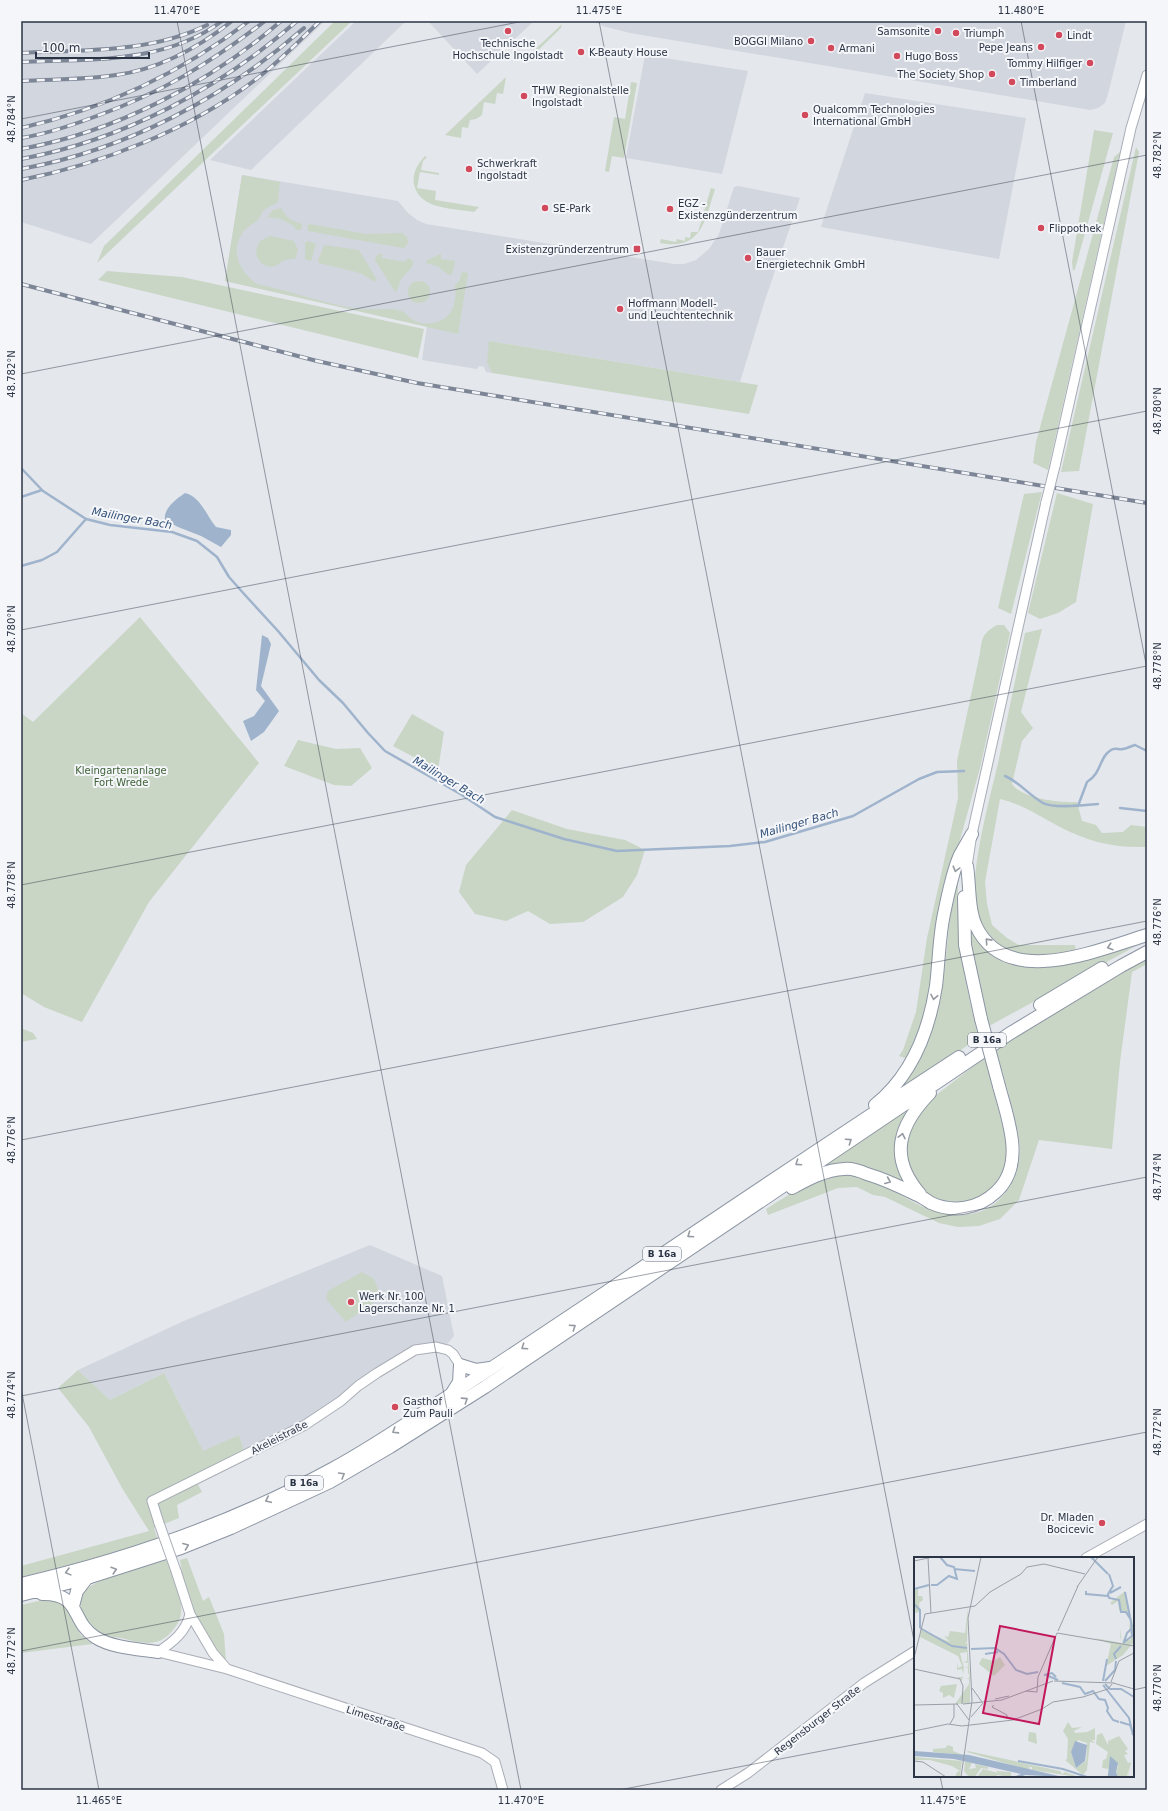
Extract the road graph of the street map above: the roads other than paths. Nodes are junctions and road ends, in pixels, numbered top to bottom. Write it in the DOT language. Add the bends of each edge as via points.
graph roads {
  1 [pos="1147,67"];
  2 [pos="1147,75"];
  3 [pos="1136,112"];
  4 [pos="972,834"];
  5 [pos="967,866"];
  6 [pos="1147,935"];
  7 [pos="1147,944"];
  8 [pos="1147,952"];
  9 [pos="948,1075"];
  10 [pos="831,1141"];
  11 [pos="922,1197"];
  12 [pos="724,1225"];
  13 [pos="460,1365"];
  14 [pos="493,1367"];
  15 [pos="451,1395"];
  16 [pos="1147,1524"];
  17 [pos="1088,1557"];
  18 [pos="87,1578"];
  19 [pos="22,1591"];
  20 [pos="73,1606"];
  21 [pos="190,1614"];
  22 [pos="158,1652"];
  23 [pos="914,1652"];
  24 [pos="227,1670"];
  25 [pos="502,1790"];
  26 [pos="721,1790"];
  1 -- 3 [label="street"];
  2 -- 3 [label="street"];
  3 -- 4 [label="street, bridge"];
  4 -- 5 [label="street"];
  4 -- 10 [label="highway, one-way" via="960,856 944,914 935,988 926,1027 916,1053 894,1087"];
  6 -- 5 [label="highway, one-way" via="1089,953 1053,960 1034,962 1000,953 988,943 976,926 972,914"];
  5 -- 11 [label="highway, bridge" via="965,946 980,1019 1010,1127 1012,1166 1001,1188 987,1200 964,1208 938,1205"];
  7 -- 10 [label="highway, B 16a" via="1076,982"];
  8 -- 9 [label="highway, B 16a" via="1035,1018"];
  11 -- 9 [label="highway, one-way" via="913,1187 904,1169 901,1158 902,1135 912,1114"];
  12 -- 9 [label="highway, B 16a, one-way"];
  10 -- 14 [label="highway, B 16a, one-way"];
  12 -- 11 [label="highway, one-way" via="812,1177 844,1169 886,1180"];
  18 -- 12 [label="highway, B 16a, one-way" via="182,1548 330,1482 485,1387"];
  13 -- 14 [label="highway" via="476,1370"];
  13 -- 15 [label="highway" via="459,1382"];
  13 -- 21 [label="street, Akeleistraße, bridge" via="453,1354 444,1348 415,1350 358,1386 342,1402 305,1425 152,1502"];
  14 -- 15 [label="highway, B 16a"];
  15 -- 19 [label="highway, B 16a, one-way" via="331,1470 256,1506 146,1549"];
  16 -- 17 [label="street"];
  18 -- 19 [label="highway, B 16a"];
  18 -- 20 [label="highway" via="78,1591"];
  19 -- 20 [label="highway" via="56,1594"];
  20 -- 22 [label="highway" via="82,1625 97,1639 110,1644"];
  21 -- 22 [label="street" via="180,1634"];
  21 -- 24 [label="street" via="213,1653"];
  22 -- 24 [label="street, Limesstraße"];
  23 -- 26 [label="street, Regensburger Straße" via="864,1683 748,1774"];
  24 -- 25 [label="street, Limesstraße" via="482,1753 495,1762"];
}
